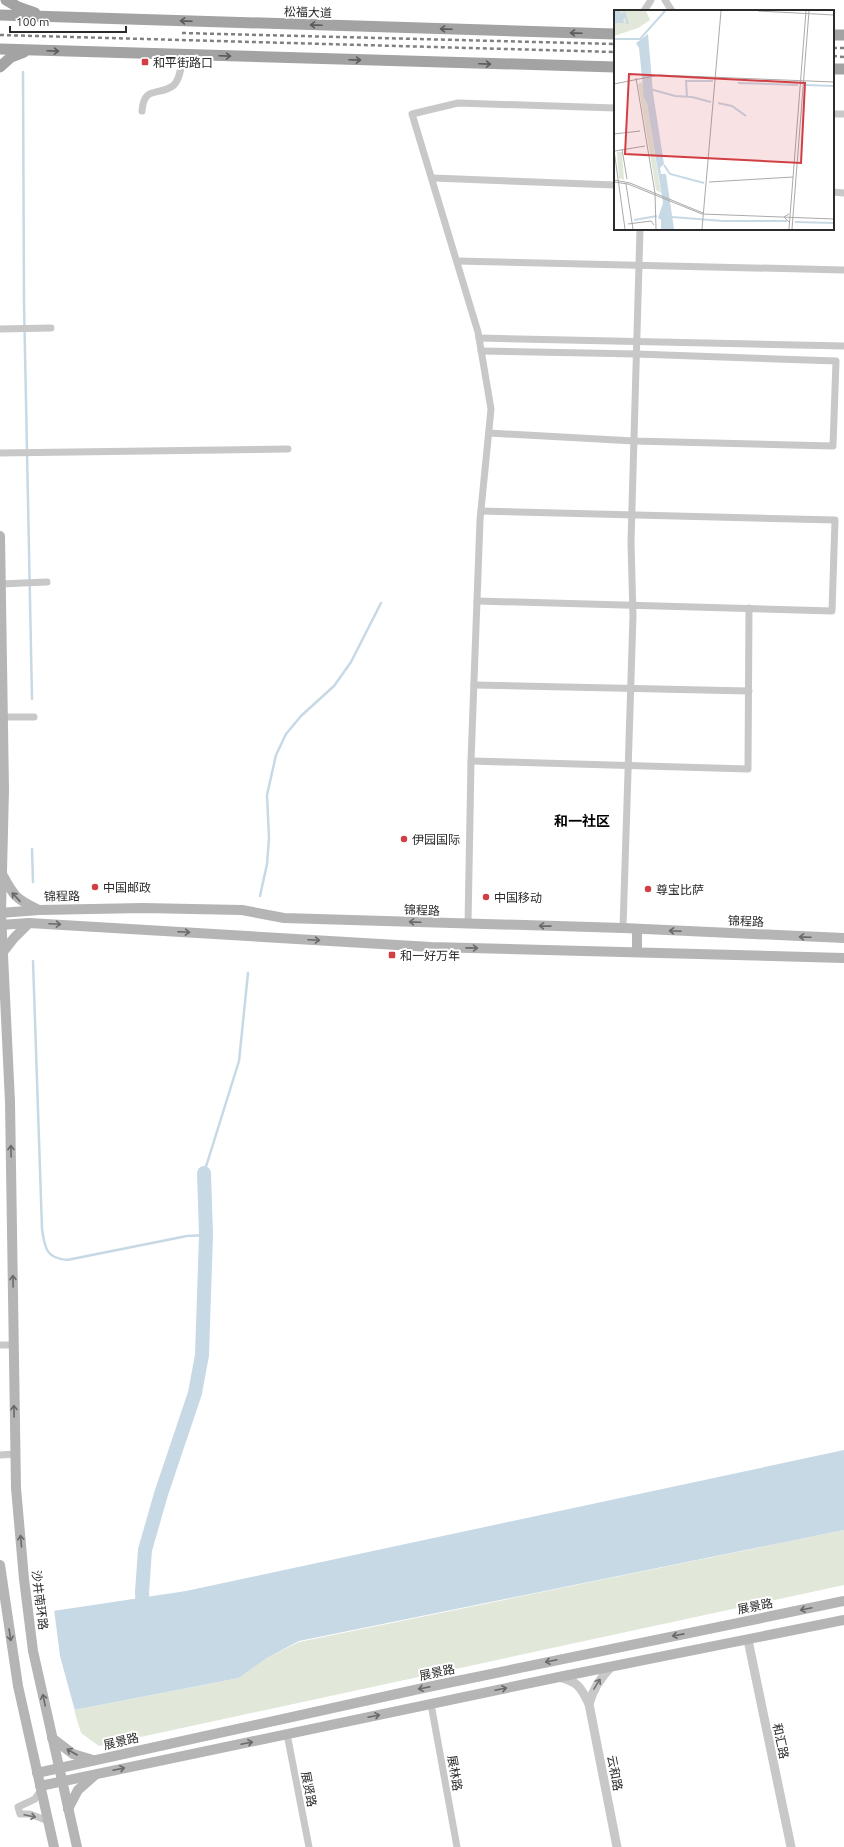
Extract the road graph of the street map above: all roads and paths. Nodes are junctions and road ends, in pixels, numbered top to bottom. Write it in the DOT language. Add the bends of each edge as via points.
graph roads {
  1 [pos="6,0"];
  2 [pos="651,0"];
  3 [pos="665,0"];
  4 [pos="645,10"];
  5 [pos="671,10"];
  6 [pos="0,15"];
  7 [pos="49,17"];
  8 [pos="609,34"];
  9 [pos="0,49"];
  10 [pos="36,50"];
  11 [pos="183,55"];
  12 [pos="0,67"];
  13 [pos="614,67"];
  14 [pos="614,108"];
  15 [pos="142,111"];
  16 [pos="433,178"];
  17 [pos="614,185"];
  18 [pos="834,192"];
  19 [pos="844,193"];
  20 [pos="640,230"];
  21 [pos="457,261"];
  22 [pos="639,264"];
  23 [pos="844,270"];
  24 [pos="51,328"];
  25 [pos="0,329"];
  26 [pos="479,338"];
  27 [pos="637,342"];
  28 [pos="844,346"];
  29 [pos="481,351"];
  30 [pos="637,354"];
  31 [pos="489,433"];
  32 [pos="634,441"];
  33 [pos="288,449"];
  34 [pos="0,453"];
  35 [pos="481,511"];
  36 [pos="632,516"];
  37 [pos="0,536"];
  38 [pos="0,553"];
  39 [pos="46,582"];
  40 [pos="0,584"];
  41 [pos="477,601"];
  42 [pos="633,605"];
  43 [pos="749,608"];
  44 [pos="474,685"];
  45 [pos="631,690"];
  46 [pos="748,691"];
  47 [pos="1,717"];
  48 [pos="34,717"];
  49 [pos="471,761"];
  50 [pos="628,766"];
  51 [pos="2,874"];
  52 [pos="39,910"];
  53 [pos="0,913"];
  54 [pos="29,923"];
  55 [pos="468,924"];
  56 [pos="1,925"];
  57 [pos="623,928"];
  58 [pos="637,929"];
  59 [pos="844,938"];
  60 [pos="3,952"];
  61 [pos="637,952"];
  62 [pos="844,958"];
  63 [pos="0,1345"];
  64 [pos="13,1345"];
  65 [pos="0,1454"];
  66 [pos="15,1454"];
  67 [pos="0,1565"];
  68 [pos="844,1601"];
  69 [pos="844,1620"];
  70 [pos="748,1640"];
  71 [pos="611,1667"];
  72 [pos="559,1677"];
  73 [pos="431,1704"];
  74 [pos="589,1704"];
  75 [pos="287,1734"];
  76 [pos="52,1738"];
  77 [pos="95,1760"];
  78 [pos="59,1769"];
  79 [pos="37,1773"];
  80 [pos="97,1774"];
  81 [pos="61,1781"];
  82 [pos="41,1788"];
  83 [pos="68,1808"];
  84 [pos="48,1822"];
  85 [pos="54,1847"];
  86 [pos="77,1847"];
  87 [pos="309,1847"];
  88 [pos="457,1847"];
  89 [pos="617,1847"];
  90 [pos="791,1847"];
  1 -- 7 [label="main road" via="26,11"];
  2 -- 4 [label="street"];
  3 -- 5 [label="street"];
  6 -- 7 [label="main road, 松福大道"];
  8 -- 7 [label="main road, 松福大道, one-way"];
  9 -- 10 [label="main road"];
  10 -- 11 [label="main road, one-way"];
  10 -- 12 [label="main road" via="19,53"];
  11 -- 13 [label="main road, one-way"];
  11 -- 15 [label="street" via="179,77 174,85 149,94"];
  14 -- 16 [label="street" via="458,103 412,114"];
  16 -- 17 [label="street"];
  16 -- 21 [label="street"];
  18 -- 19 [label="street"];
  20 -- 22 [label="street"];
  21 -- 22 [label="street"];
  21 -- 26 [label="street"];
  22 -- 23 [label="street"];
  22 -- 27 [label="street"];
  24 -- 25 [label="street"];
  26 -- 27 [label="street"];
  26 -- 29 [label="street"];
  27 -- 28 [label="street"];
  27 -- 30 [label="street"];
  29 -- 30 [label="street"];
  29 -- 31 [label="street" via="491,409"];
  30 -- 32 [label="street"];
  30 -- 32 [label="street" via="836,362 833,446"];
  31 -- 32 [label="street"];
  31 -- 35 [label="street"];
  32 -- 36 [label="street"];
  33 -- 34 [label="street"];
  35 -- 36 [label="street"];
  35 -- 41 [label="street"];
  36 -- 42 [label="street"];
  36 -- 43 [label="street" via="835,520 832,611"];
  37 -- 38 [label="main road, 沙井南环路"];
  38 -- 40 [label="main road, 沙井南环路"];
  39 -- 40 [label="street"];
  40 -- 47 [label="main road, 沙井南环路"];
  41 -- 42 [label="street"];
  41 -- 44 [label="street"];
  42 -- 43 [label="street"];
  42 -- 45 [label="street"];
  43 -- 46 [label="street"];
  44 -- 45 [label="street"];
  44 -- 49 [label="street"];
  45 -- 46 [label="street"];
  45 -- 50 [label="street"];
  46 -- 50 [label="street" via="748,769"];
  47 -- 48 [label="street"];
  47 -- 51 [label="main road, 沙井南环路" via="4,790"];
  49 -- 50 [label="street"];
  49 -- 55 [label="street"];
  50 -- 57 [label="street"];
  52 -- 51 [label="main road, one-way" via="20,901 12,893"];
  51 -- 53 [label="main road, 沙井南环路"];
  52 -- 53 [label="main road, 锦程路"];
  55 -- 52 [label="main road, 锦程路, one-way" via="284,918 242,910"];
  53 -- 56 [label="main road, 沙井南环路"];
  54 -- 56 [label="main road"];
  54 -- 60 [label="main road"];
  54 -- 61 [label="main road, one-way" via="431,947"];
  57 -- 55 [label="main road, 锦程路, one-way"];
  56 -- 60 [label="main road, 沙井南环路"];
  57 -- 58 [label="main road, 锦程路"];
  59 -- 58 [label="main road, 锦程路, one-way"];
  58 -- 61 [label="main road"];
  64 -- 60 [label="main road, 沙井南环路, one-way" via="10,1102"];
  61 -- 62 [label="main road"];
  63 -- 64 [label="street"];
  66 -- 64 [label="main road, 沙井南环路, one-way"];
  65 -- 66 [label="street"];
  76 -- 66 [label="main road, 沙井南环路, one-way" via="33,1651 24,1580"];
  67 -- 79 [label="main road, one-way" via="18,1686"];
  68 -- 77 [label="main road, 展景路, one-way" via="428,1687"];
  69 -- 70 [label="main road"];
  70 -- 71 [label="main road"];
  70 -- 90 [label="street, 和汇路"];
  71 -- 72 [label="main road"];
  74 -- 71 [label="street, one-way" via="593,1691"];
  73 -- 72 [label="main road, one-way"];
  72 -- 74 [label="street" via="571,1680 582,1689"];
  75 -- 73 [label="main road, one-way"];
  73 -- 88 [label="street, 展林路"];
  74 -- 89 [label="street, 云和路"];
  80 -- 75 [label="main road, one-way"];
  75 -- 87 [label="street, 展贤路"];
  77 -- 76 [label="main road, one-way" via="73,1754"];
  76 -- 78 [label="main road, 沙井南环路"];
  77 -- 78 [label="main road, 展景路"];
  78 -- 79 [label="main road, 展景路"];
  78 -- 81 [label="main road, 沙井南环路"];
  79 -- 82 [label="main road"];
  80 -- 81 [label="main road"];
  80 -- 83 [label="main road" via="78,1790"];
  81 -- 82 [label="main road"];
  81 -- 83 [label="main road, 沙井南环路"];
  82 -- 84 [label="main road"];
  82 -- 84 [label="street, one-way" via="34,1799 18,1807 20,1814 30,1814"];
  83 -- 86 [label="main road, 沙井南环路"];
  84 -- 85 [label="main road"];
}
